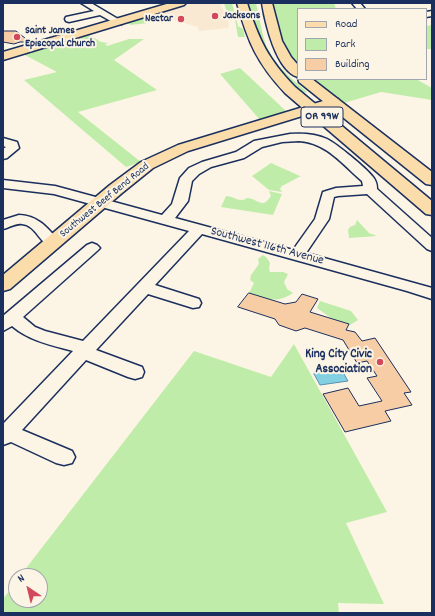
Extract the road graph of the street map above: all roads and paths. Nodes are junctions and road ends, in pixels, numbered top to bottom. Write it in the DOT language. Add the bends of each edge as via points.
graph roads {
  1 [pos="85,3"];
  2 [pos="181,3"];
  3 [pos="242,3"];
  4 [pos="267,3"];
  5 [pos="102,12"];
  6 [pos="69,19"];
  7 [pos="119,22"];
  8 [pos="3,56"];
  9 [pos="297,72"];
  10 [pos="305,80"];
  11 [pos="333,102"];
  12 [pos="312,109"];
  13 [pos="3,142"];
  14 [pos="3,155"];
  15 [pos="432,180"];
  16 [pos="3,184"];
  17 [pos="370,190"];
  18 [pos="101,202"];
  19 [pos="432,210"];
  20 [pos="165,220"];
  21 [pos="3,225"];
  22 [pos="199,229"];
  23 [pos="53,243"];
  24 [pos="432,246"];
  25 [pos="92,248"];
  26 [pos="296,256"];
  27 [pos="3,285"];
  28 [pos="144,287"];
  29 [pos="432,294"];
  30 [pos="193,303"];
  31 [pos="7,322"];
  32 [pos="84,350"];
  33 [pos="135,372"];
  34 [pos="6,434"];
  35 [pos="64,457"];
  1 -- 5 [label="street"];
  2 -- 7 [label="main road"];
  3 -- 12 [label="highway, OR 99W" via="250,32 264,61 278,78"];
  4 -- 9 [label="highway" via="277,45"];
  5 -- 6 [label="street"];
  5 -- 7 [label="street"];
  7 -- 8 [label="main road"];
  10 -- 11 [label="highway, OR 99W"];
  11 -- 12 [label="main road, Southwest Beef Bend Road"];
  11 -- 15 [label="highway, OR 99W"];
  12 -- 18 [label="main road, Southwest Beef Bend Road" via="171,153 138,171"];
  12 -- 19 [label="highway, OR 99W"];
  13 -- 14 [label="street" via="13,145 13,148"];
  16 -- 18 [label="street, Southwest 116th Avenue" via="55,190"];
  17 -- 20 [label="street" via="368,179 325,143 312,139 280,137 254,145 247,152 193,172 188,177 177,209"];
  17 -- 24 [label="street"];
  17 -- 26 [label="street" via="336,192 328,195 322,219"];
  18 -- 20 [label="street, Southwest 116th Avenue"];
  18 -- 23 [label="main road, Southwest Beef Bend Road"];
  20 -- 22 [label="street, Southwest 116th Avenue"];
  21 -- 23 [label="street" via="25,218"];
  22 -- 26 [label="street, Southwest 116th Avenue"];
  22 -- 28 [label="street"];
  23 -- 27 [label="main road, Southwest Beef Bend Road"];
  25 -- 31 [label="street"];
  26 -- 29 [label="street, Southwest 116th Avenue"];
  28 -- 30 [label="street"];
  28 -- 32 [label="street"];
  31 -- 32 [label="street" via="22,323 29,331"];
  32 -- 33 [label="street"];
  32 -- 34 [label="street"];
  34 -- 35 [label="street"];
}
